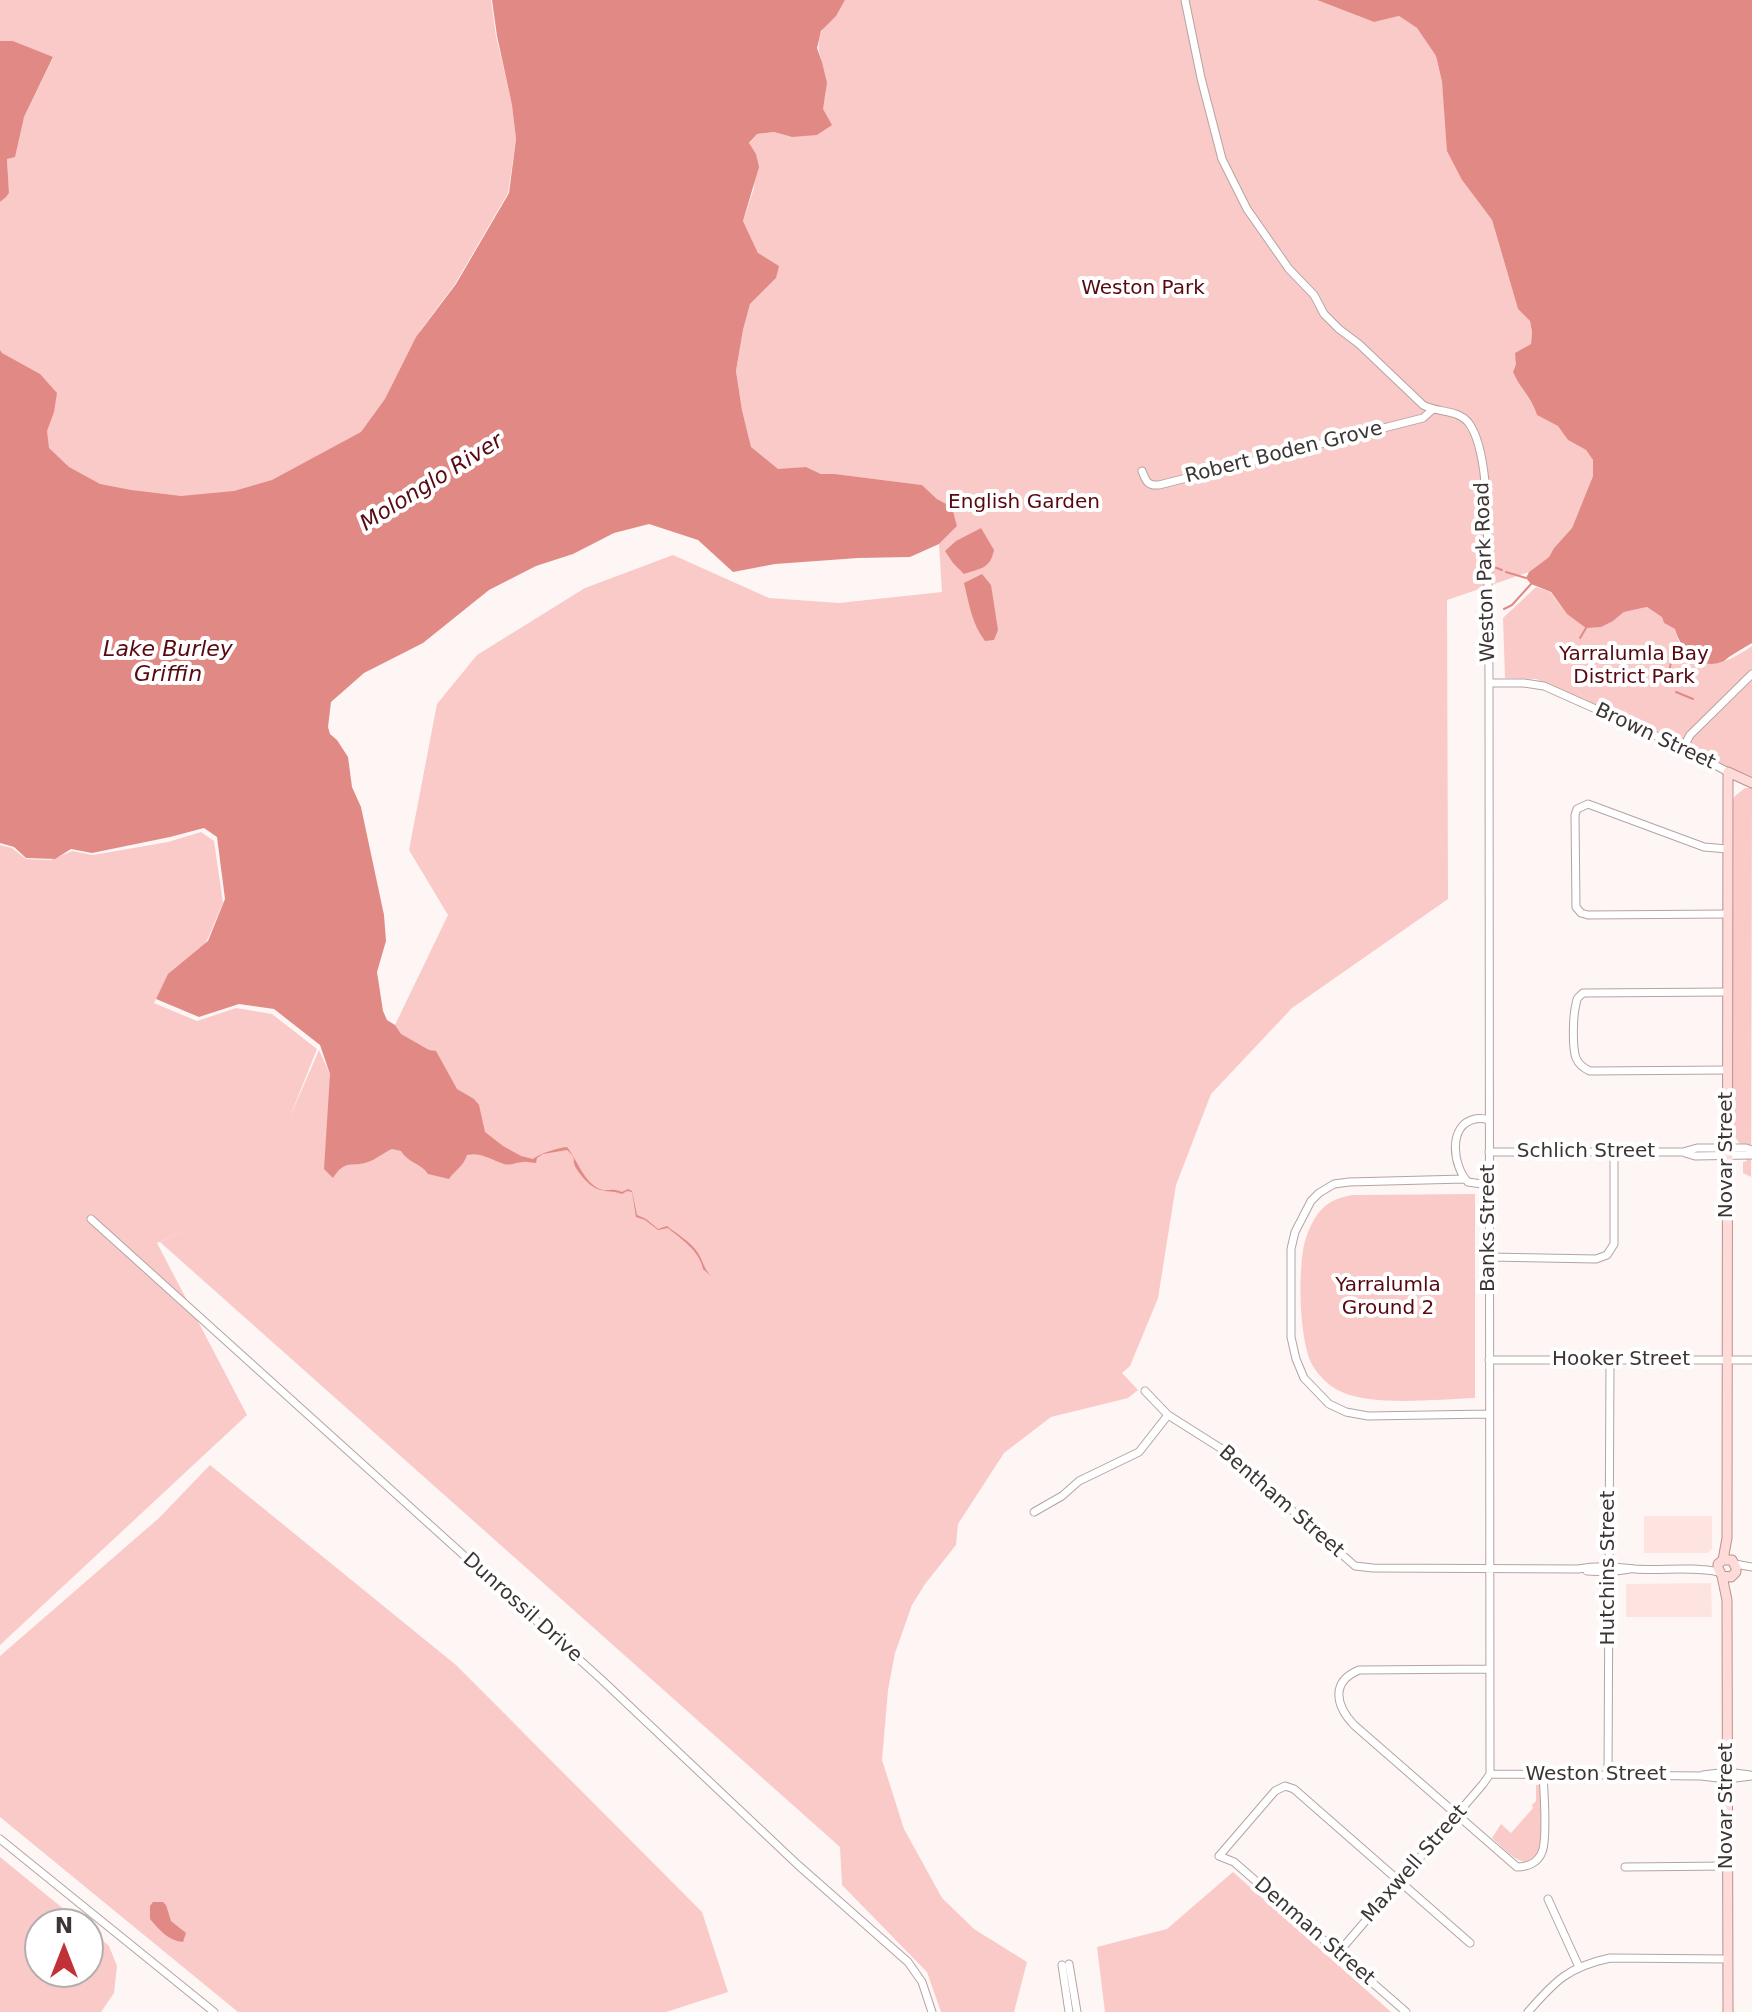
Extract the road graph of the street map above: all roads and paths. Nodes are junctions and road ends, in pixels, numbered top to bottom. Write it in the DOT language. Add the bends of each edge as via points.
graph roads {
  1 [pos="1185,0"];
  2 [pos="1432,410"];
  3 [pos="1142,471"];
  4 [pos="1752,674"];
  5 [pos="1489,683"];
  6 [pos="1683,748"];
  7 [pos="1728,772"];
  8 [pos="1752,783"];
  9 [pos="1728,795"];
  10 [pos="1727,849"];
  11 [pos="1727,914"];
  12 [pos="1727,992"];
  13 [pos="1727,1070"];
  14 [pos="1489,1120"];
  15 [pos="1489,1152"];
  16 [pos="1614,1152"];
  17 [pos="1726,1152"];
  18 [pos="1752,1152"];
  19 [pos="1464,1179"];
  20 [pos="1489,1185"];
  21 [pos="91,1219"];
  22 [pos="1489,1257"];
  23 [pos="1489,1360"];
  24 [pos="1727,1360"];
  25 [pos="1752,1360"];
  26 [pos="1610,1361"];
  27 [pos="1145,1391"];
  28 [pos="1489,1414"];
  29 [pos="1168,1415"];
  30 [pos="1034,1512"];
  31 [pos="1727,1568"];
  32 [pos="1752,1568"];
  33 [pos="1490,1569"];
  34 [pos="1609,1569"];
  35 [pos="1490,1669"];
  36 [pos="1490,1774"];
  37 [pos="1543,1775"];
  38 [pos="1608,1776"];
  39 [pos="1727,1776"];
  40 [pos="1752,1776"];
  41 [pos="1457,1815"];
  42 [pos="0,1839"];
  43 [pos="1727,1866"];
  44 [pos="1625,1867"];
  45 [pos="1400,1881"];
  46 [pos="1548,1899"];
  47 [pos="1470,1943"];
  48 [pos="1338,1953"];
  49 [pos="1727,1959"];
  50 [pos="1579,1967"];
  51 [pos="214,2012"];
  52 [pos="932,2012"];
  53 [pos="1069,2012"];
  54 [pos="1077,2012"];
  55 [pos="1406,2012"];
  56 [pos="1528,2012"];
  57 [pos="1728,2012"];
  1 -- 2 [label="street, Weston Park Road" via="1222,159 1247,209 1331,322"];
  2 -- 3 [label="street, Robert Boden Grove" via="1423,418 1159,485 1146,482"];
  2 -- 5 [label="street, Weston Park Road" via="1467,421 1482,465 1488,516"];
  4 -- 6 [label="street"];
  5 -- 6 [label="street, Brown Street" via="1544,686"];
  5 -- 14 [label="street, Banks Street"];
  6 -- 7 [label="street, Brown Street"];
  7 -- 8 [label="main road"];
  7 -- 9 [label="main road, Novar Street"];
  8 -- 9 [label="main road"];
  9 -- 10 [label="main road, Novar Street"];
  10 -- 11 [label="main road, Novar Street"];
  10 -- 11 [label="street" via="1704,847 1588,804 1575,815 1576,907 1581,913"];
  11 -- 12 [label="main road, Novar Street"];
  12 -- 13 [label="main road, Novar Street"];
  12 -- 13 [label="street" via="1583,993 1575,1006 1574,1048 1577,1060 1590,1071"];
  13 -- 17 [label="main road, Novar Street"];
  14 -- 15 [label="street, Banks Street"];
  14 -- 19 [label="street" via="1470,1121 1459,1134 1455,1154"];
  15 -- 16 [label="street, Schlich Street"];
  15 -- 20 [label="street, Banks Street"];
  16 -- 17 [label="street, Schlich Street"];
  16 -- 22 [label="street" via="1614,1244 1607,1255"];
  17 -- 18 [label="street, Schlich Street"];
  17 -- 24 [label="main road, Novar Street"];
  19 -- 20 [label="street"];
  19 -- 28 [label="street" via="1349,1182 1319,1193 1295,1232 1291,1249 1291,1337 1304,1378 1329,1404 1346,1412"];
  20 -- 22 [label="street, Banks Street"];
  21 -- 52 [label="street, Dunrossil Drive" via="908,1962"];
  22 -- 23 [label="street, Banks Street"];
  23 -- 26 [label="street, Hooker Street"];
  23 -- 28 [label="street, Banks Street"];
  24 -- 25 [label="street, Hooker Street"];
  24 -- 26 [label="street, Hooker Street"];
  24 -- 31 [label="main road, Novar Street"];
  26 -- 34 [label="street, Hutchins Street"];
  27 -- 29 [label="street, Bentham Street"];
  28 -- 33 [label="street, Banks Street"];
  29 -- 30 [label="street" via="1139,1452 1079,1481"];
  29 -- 33 [label="street, Bentham Street" via="1225,1451 1355,1566"];
  31 -- 32 [label="street, Bentham Street"];
  31 -- 34 [label="street, Bentham Street"];
  31 -- 39 [label="main road, Novar Street"];
  33 -- 34 [label="street, Bentham Street"];
  33 -- 35 [label="street, Banks Street"];
  34 -- 38 [label="street, Hutchins Street"];
  35 -- 36 [label="street, Banks Street"];
  35 -- 41 [label="street" via="1365,1669 1350,1674 1340,1688 1339,1702 1354,1725"];
  36 -- 37 [label="street, Weston Street"];
  36 -- 41 [label="street, Maxwell Street"];
  37 -- 38 [label="street, Weston Street"];
  37 -- 41 [label="street" via="1543,1849 1526,1867 1517,1867"];
  38 -- 39 [label="street, Weston Street"];
  39 -- 40 [label="street, Weston Street"];
  39 -- 43 [label="main road, Novar Street"];
  41 -- 45 [label="street, Maxwell Street"];
  42 -- 51 [label="street"];
  43 -- 44 [label="street"];
  43 -- 49 [label="main road, Novar Street"];
  45 -- 47 [label="street"];
  45 -- 48 [label="street, Maxwell Street"];
  45 -- 48 [label="street, Denman Street" via="1285,1786 1219,1856 1234,1862"];
  46 -- 50 [label="street"];
  48 -- 55 [label="street, Denman Street"];
  49 -- 50 [label="street" via="1610,1958"];
  49 -- 57 [label="main road, Novar Street"];
  50 -- 56 [label="street" via="1552,1985"];
  53 -- 54 [label="street" via="1065,1965"];
}
